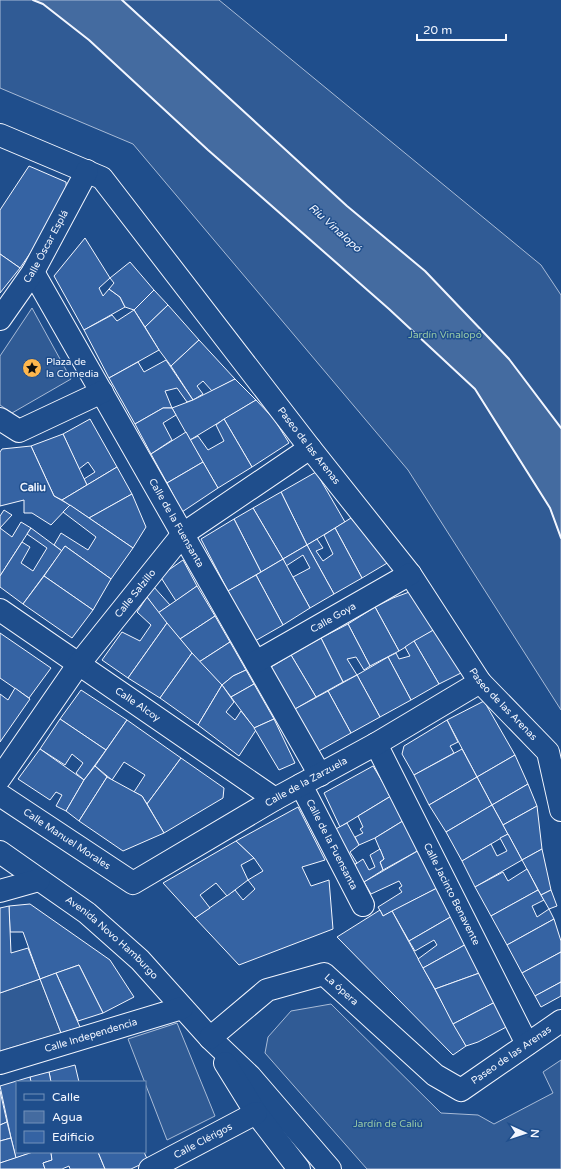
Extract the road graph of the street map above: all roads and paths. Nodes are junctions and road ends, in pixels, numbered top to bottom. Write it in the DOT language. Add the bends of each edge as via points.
graph roads {
  1 [pos="0,135"];
  2 [pos="88,171"];
  3 [pos="33,272"];
  4 [pos="0,319"];
  5 [pos="102,392"];
  6 [pos="0,419"];
  7 [pos="310,448"];
  8 [pos="183,534"];
  9 [pos="410,574"];
  10 [pos="0,610"];
  11 [pos="256,662"];
  12 [pos="78,665"];
  13 [pos="480,682"];
  14 [pos="376,744"];
  15 [pos="320,775"];
  16 [pos="0,778"];
  17 [pos="301,785"];
  18 [pos="0,795"];
  19 [pos="275,799"];
  20 [pos="561,810"];
  21 [pos="0,852"];
  22 [pos="39,880"];
  23 [pos="133,883"];
  24 [pos="0,891"];
  25 [pos="363,905"];
  26 [pos="182,1008"];
  27 [pos="561,1021"];
  28 [pos="210,1038"];
  29 [pos="527,1044"];
  30 [pos="0,1063"];
  31 [pos="461,1090"];
  32 [pos="256,1113"];
  33 [pos="150,1169"];
  34 [pos="299,1169"];
  35 [pos="330,1169"];
  1 -- 2 [label="street, Paseo de las Arenas"];
  2 -- 3 [label="street, Calle Óscar Esplá"];
  2 -- 7 [label="street, Paseo de las Arenas" via="102,178"];
  3 -- 4 [label="street, Calle Óscar Esplá"];
  3 -- 5 [label="street, Calle de la Fuensanta"];
  5 -- 6 [label="street" via="19,430"];
  5 -- 8 [label="street, Calle de la Fuensanta"];
  7 -- 8 [label="street, Calle Salzillo"];
  7 -- 9 [label="street, Paseo de las Arenas"];
  8 -- 11 [label="street, Calle de la Fuensanta"];
  8 -- 12 [label="street, Calle Salzillo"];
  9 -- 11 [label="street, Calle Goya"];
  9 -- 13 [label="street, Paseo de las Arenas"];
  10 -- 12 [label="street, Calle Alcoy"];
  11 -- 15 [label="street, Calle de la Fuensanta"];
  12 -- 16 [label="street, Calle Salzillo"];
  12 -- 19 [label="street, Calle Alcoy"];
  13 -- 14 [label="street, Calle de la Zarzuela"];
  13 -- 20 [label="street, Paseo de las Arenas" via="548,752"];
  14 -- 15 [label="street, Calle de la Zarzuela"];
  14 -- 29 [label="street, Calle Jacinto Benavente"];
  15 -- 17 [label="street, Calle de la Zarzuela"];
  17 -- 19 [label="street, Calle de la Zarzuela"];
  17 -- 25 [label="street, Calle de la Fuensanta"];
  18 -- 23 [label="street, Calle Manuel Morales"];
  19 -- 23 [label="street, Calle de la Zarzuela"];
  21 -- 22 [label="street, Avenida Novo Hamburgo"];
  22 -- 24 [label="street"];
  22 -- 26 [label="street, Avenida Novo Hamburgo" via="87,913 140,960"];
  26 -- 28 [label="street, Avenida Novo Hamburgo"];
  26 -- 30 [label="street, Calle Independencia"];
  27 -- 29 [label="street, Paseo de las Arenas"];
  28 -- 31 [label="street, La ópera" via="267,990 324,974 435,1075"];
  28 -- 32 [label="street, Avenida Novo Hamburgo"];
  28 -- 35 [label="street, Avenida Novo Hamburgo" via="250,1076"];
  29 -- 31 [label="street, Paseo de las Arenas"];
  32 -- 33 [label="street, Calle Clérigos"];
  32 -- 34 [label="street, Avenida Novo Hamburgo"];
}
